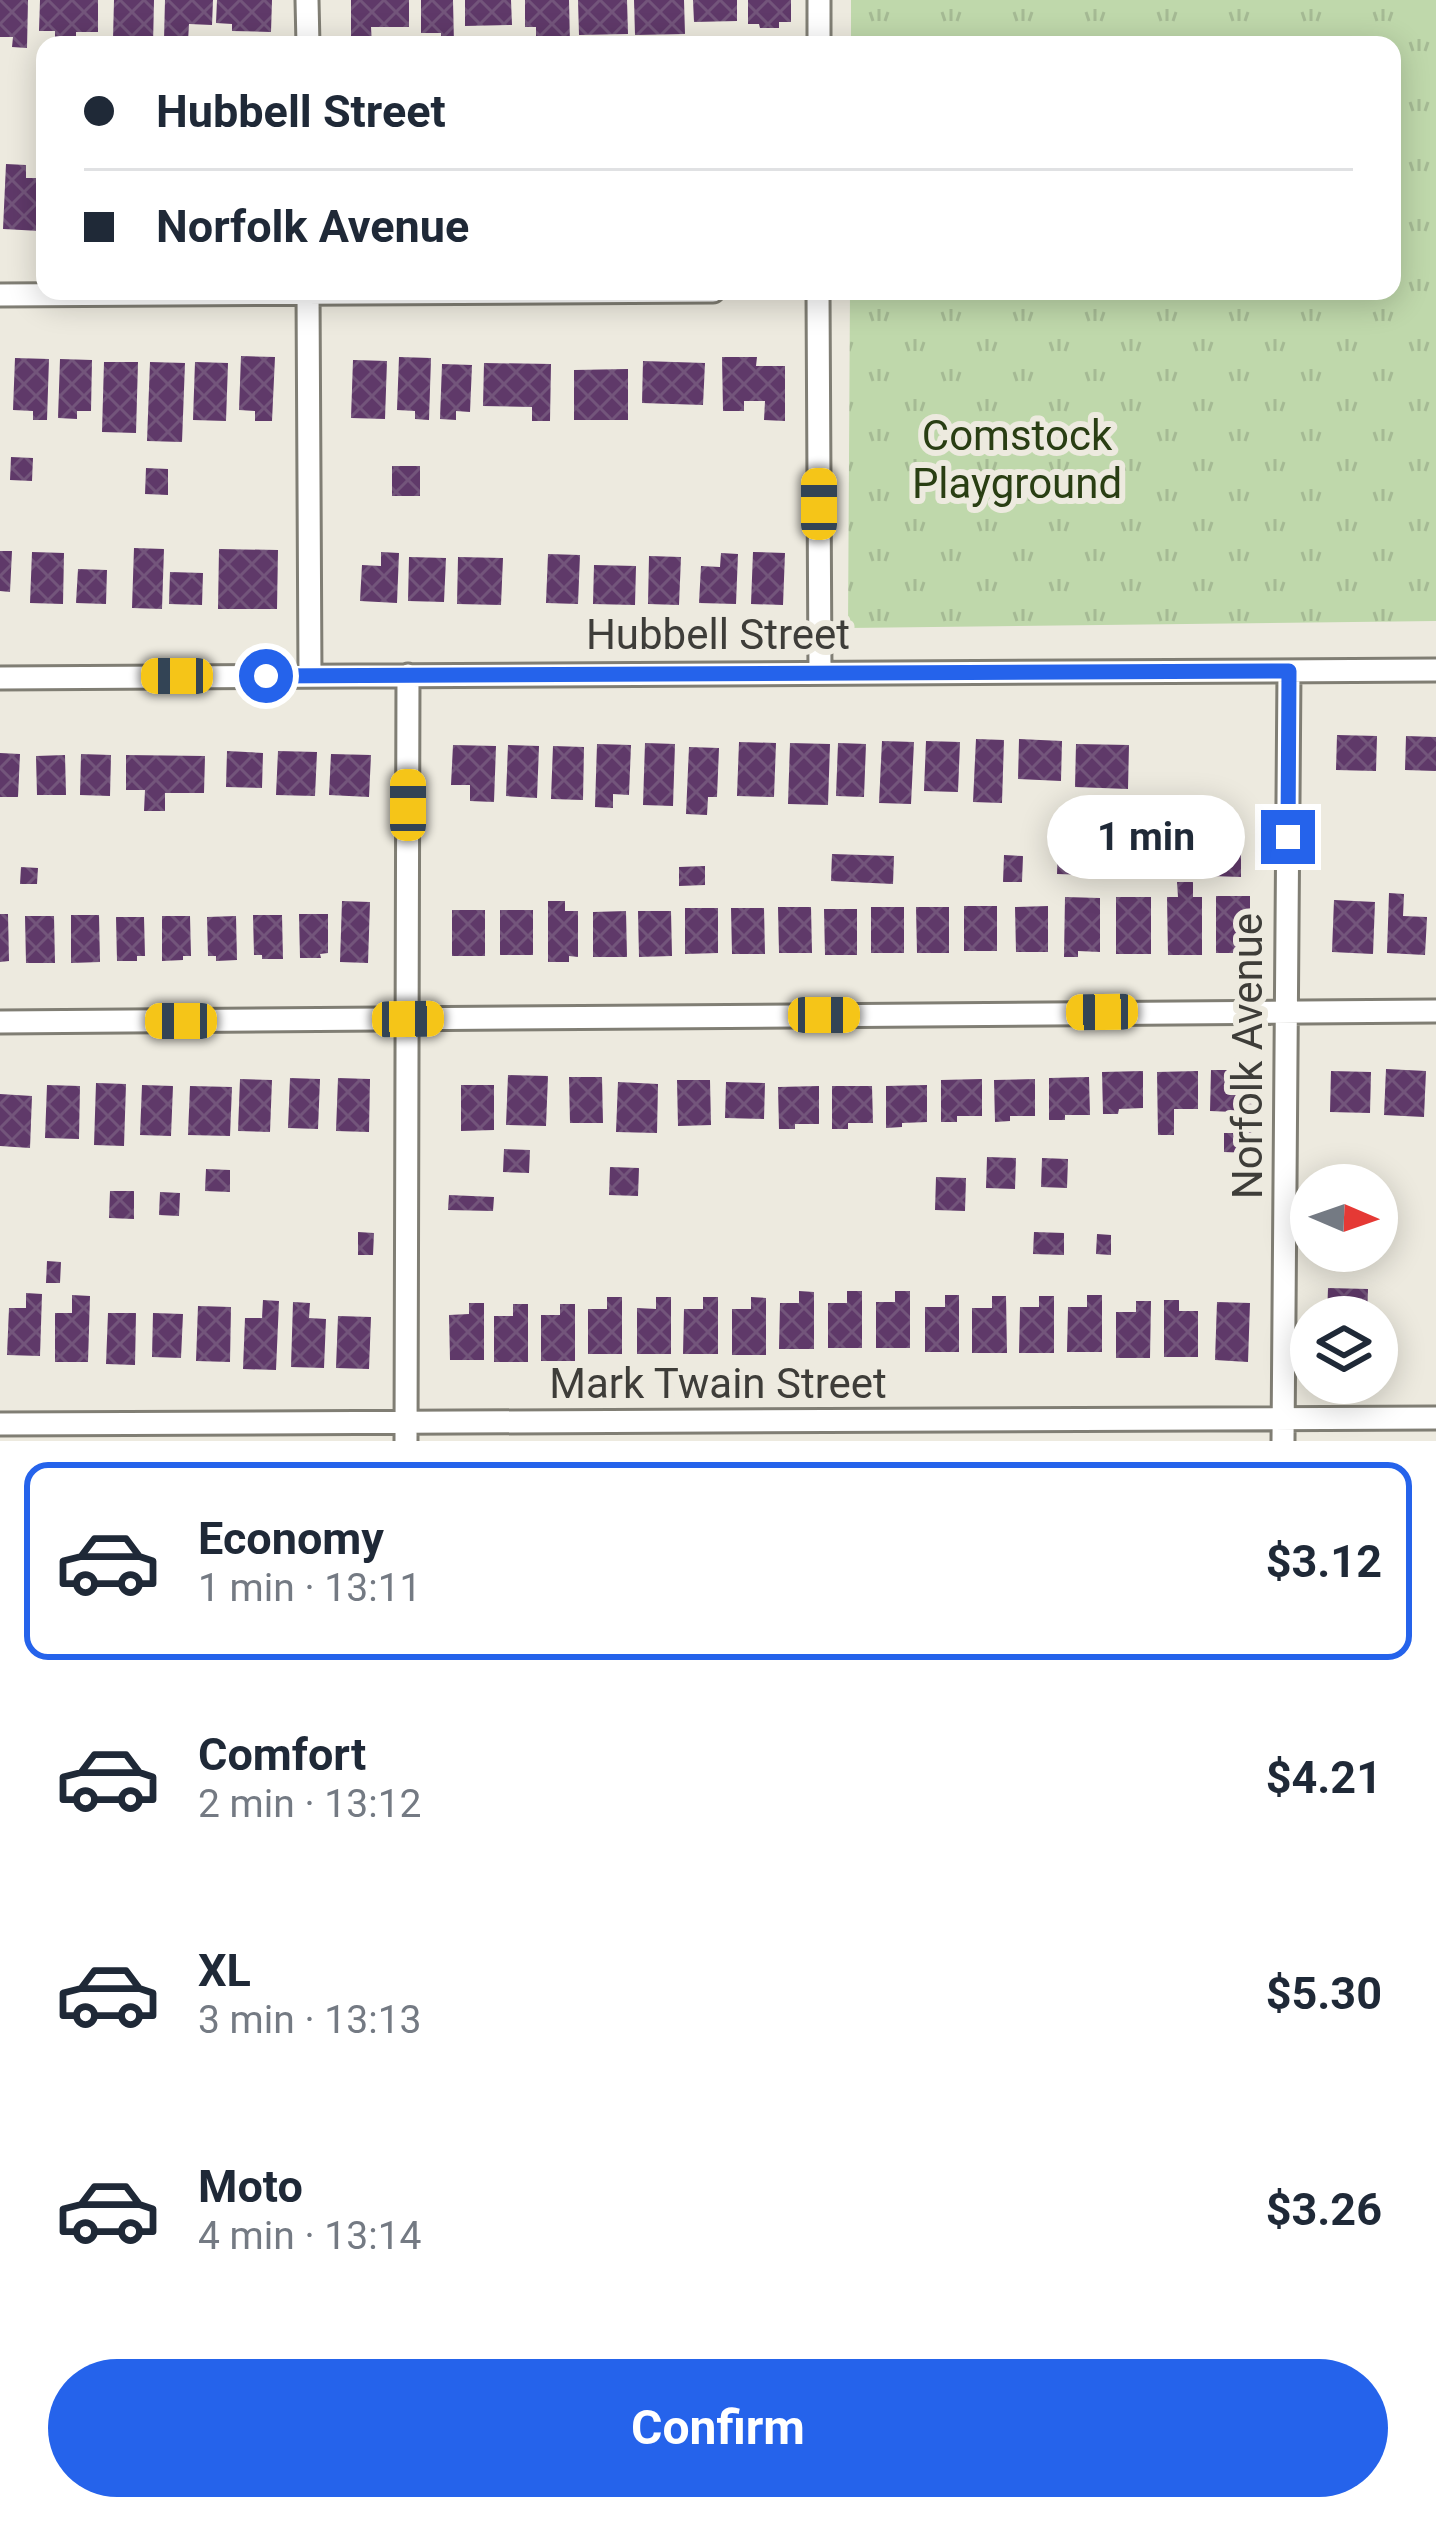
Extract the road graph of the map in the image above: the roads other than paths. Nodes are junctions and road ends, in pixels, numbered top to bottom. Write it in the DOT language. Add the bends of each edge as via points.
graph roads {
  1 [pos="308,0"];
  2 [pos="819,0"];
  3 [pos="308,36"];
  4 [pos="819,36"];
  5 [pos="0,295"];
  6 [pos="36,295"];
  7 [pos="308,300"];
  8 [pos="818,300"];
  9 [pos="1436,670"];
  10 [pos="1289,671"];
  11 [pos="820,673"];
  12 [pos="408,675"];
  13 [pos="310,676"];
  14 [pos="0,678"];
  15 [pos="1287,1011"];
  16 [pos="1436,1011"];
  17 [pos="408,1019"];
  18 [pos="0,1022"];
  19 [pos="1436,1418"];
  20 [pos="0,1424"];
  21 [pos="1284,1430"];
  22 [pos="406,1432"];
  1 -- 3 [label="street"];
  2 -- 4 [label="street"];
  5 -- 6 [label="street"];
  7 -- 13 [label="street"];
  8 -- 11 [label="street"];
  9 -- 10 [label="street, Hubbell Street"];
  10 -- 11 [label="street, Hubbell Street"];
  10 -- 15 [label="street, Norfolk Avenue"];
  11 -- 12 [label="street, Hubbell Street"];
  12 -- 13 [label="street, Hubbell Street"];
  12 -- 17 [label="street"];
  13 -- 14 [label="street, Hubbell Street"];
  15 -- 16 [label="street"];
  15 -- 17 [label="street"];
  15 -- 21 [label="street, Norfolk Avenue"];
  17 -- 18 [label="street"];
  17 -- 22 [label="street"];
  19 -- 21 [label="street, Mark Twain Street"];
  20 -- 22 [label="street, Mark Twain Street"];
  21 -- 22 [label="street, Mark Twain Street"];
}
